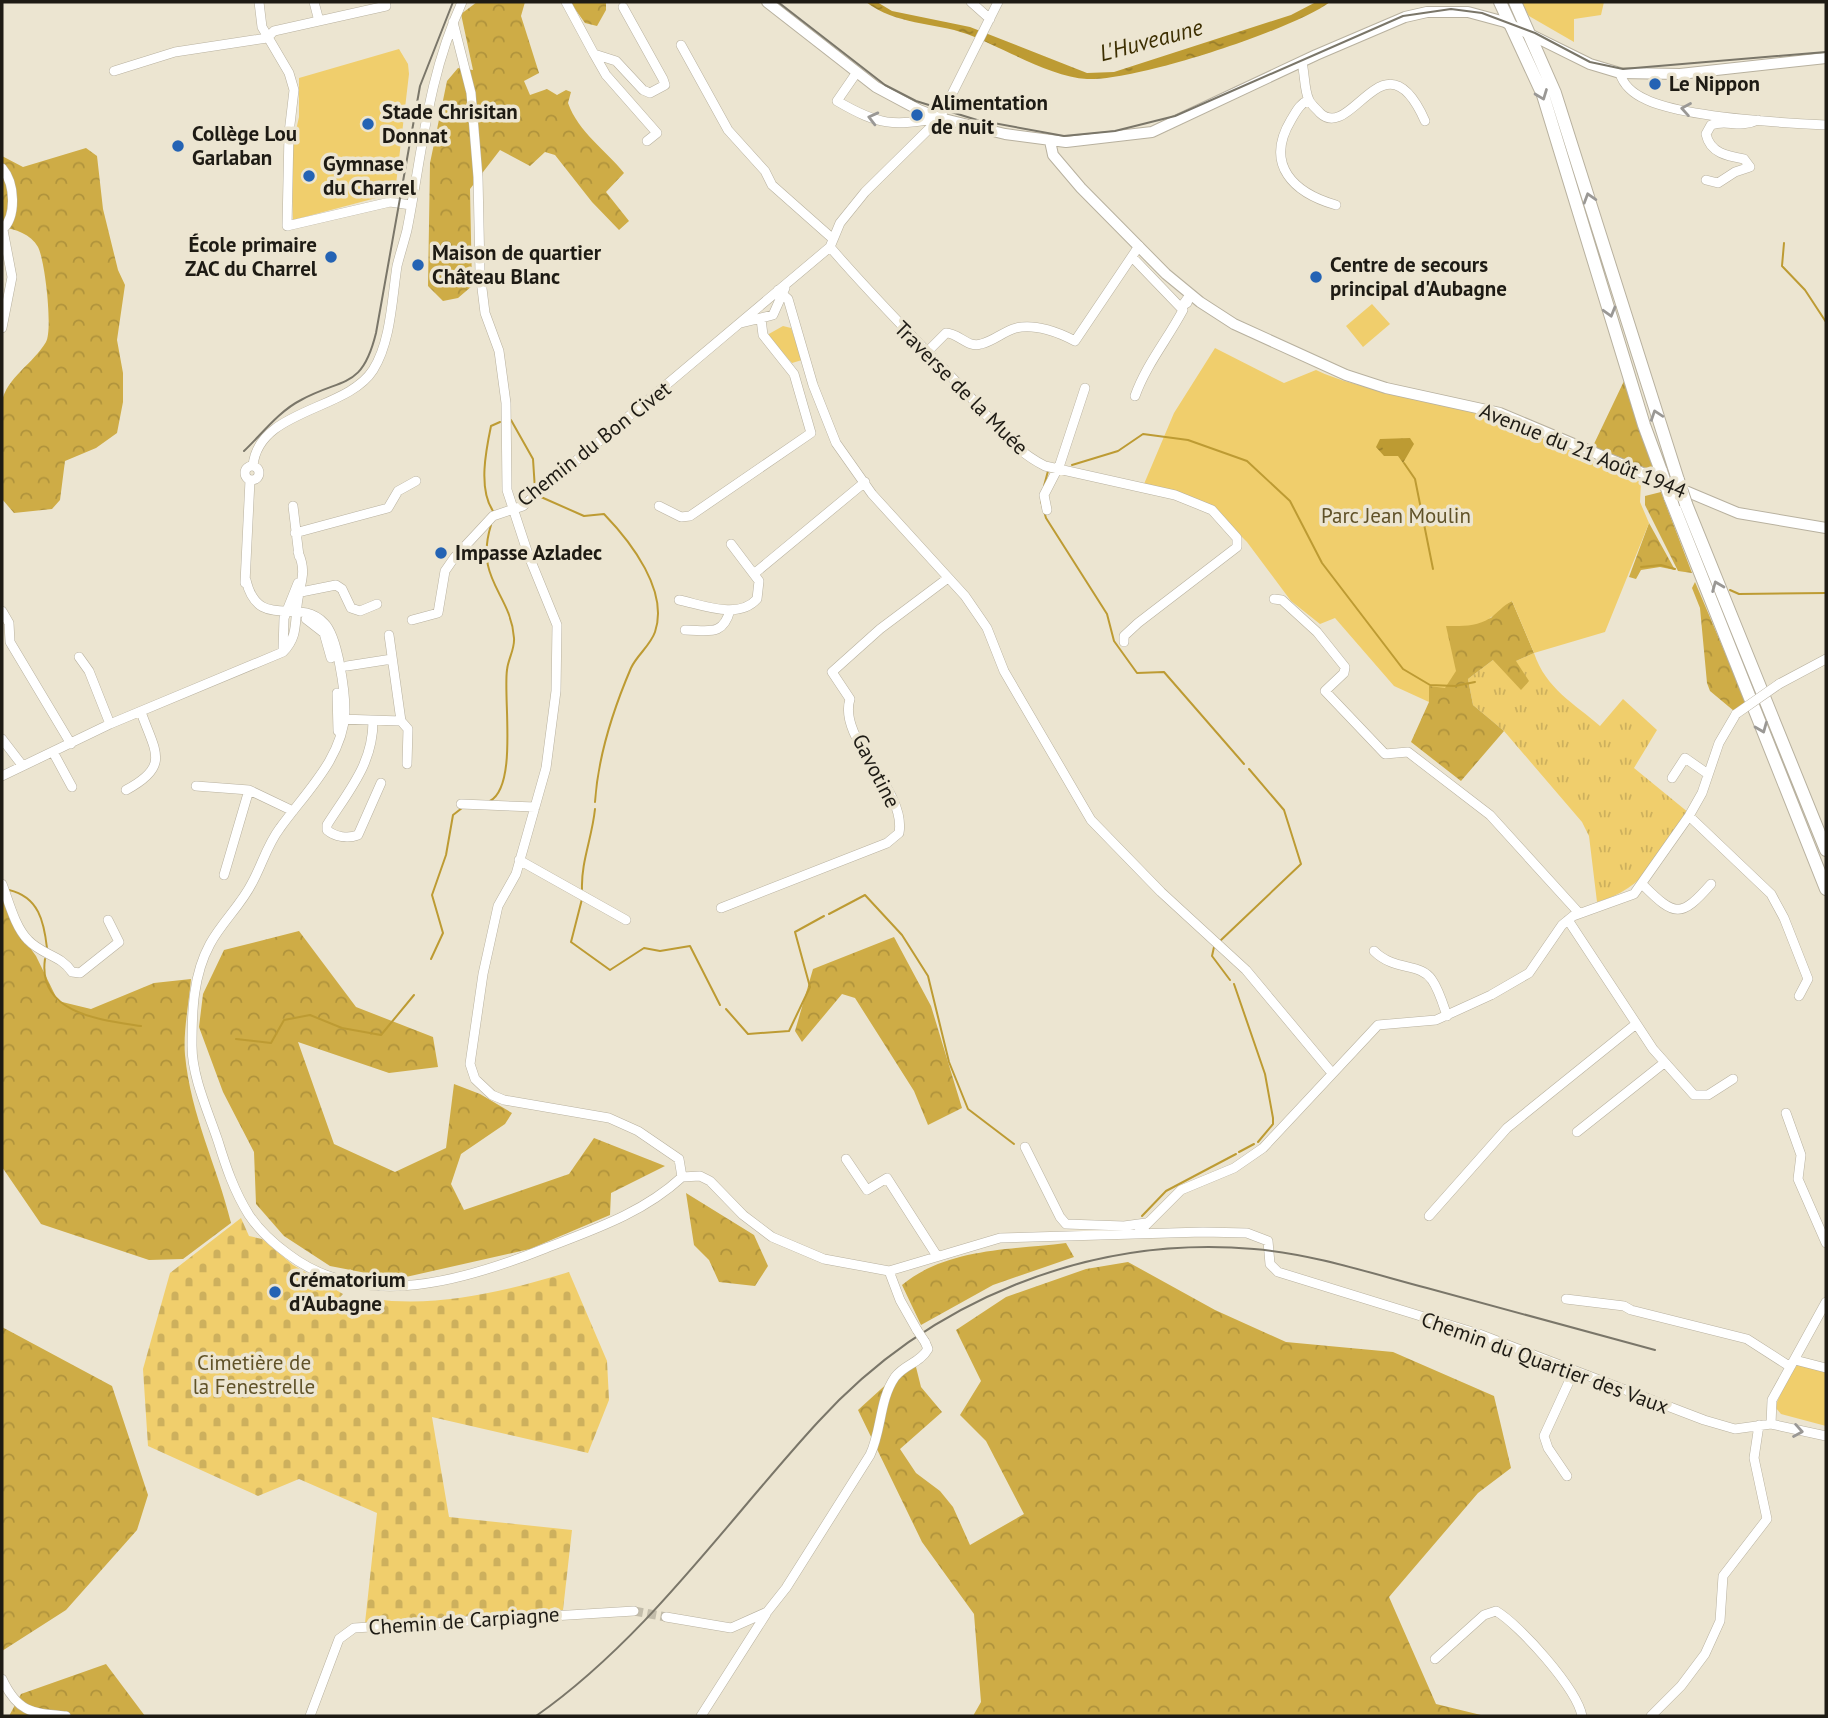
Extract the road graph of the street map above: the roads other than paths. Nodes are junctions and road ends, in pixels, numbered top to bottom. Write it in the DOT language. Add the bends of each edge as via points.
graph roads {
  1 [pos="260,2"];
  2 [pos="314,2"];
  3 [pos="385,2"];
  4 [pos="462,2"];
  5 [pos="566,2"];
  6 [pos="767,2"];
  7 [pos="971,2"];
  8 [pos="998,2"];
  9 [pos="1517,5"];
  10 [pos="623,7"];
  11 [pos="1502,13"];
  12 [pos="318,21"];
  13 [pos="453,22"];
  14 [pos="988,22"];
  15 [pos="1534,33"];
  16 [pos="267,37"];
  17 [pos="681,45"];
  18 [pos="594,54"];
  19 [pos="1826,58"];
  20 [pos="1301,62"];
  21 [pos="114,71"];
  22 [pos="857,72"];
  23 [pos="1620,73"];
  24 [pos="1309,100"];
  25 [pos="940,118"];
  26 [pos="1760,119"];
  27 [pos="1425,121"];
  28 [pos="1826,125"];
  29 [pos="647,141"];
  30 [pos="1050,141"];
  31 [pos="2,168"];
  32 [pos="1706,180"];
  33 [pos="411,205"];
  34 [pos="1336,205"];
  35 [pos="2,230"];
  36 [pos="832,243"];
  37 [pos="1139,246"];
  38 [pos="1132,257"];
  39 [pos="6,260"];
  40 [pos="783,289"];
  41 [pos="1191,295"];
  42 [pos="1182,306"];
  43 [pos="761,319"];
  44 [pos="734,326"];
  45 [pos="2,328"];
  46 [pos="928,351"];
  47 [pos="1086,388"];
  48 [pos="1135,396"];
  49 [pos="1057,468"];
  50 [pos="416,481"];
  51 [pos="865,482"];
  52 [pos="293,506"];
  53 [pos="659,506"];
  54 [pos="511,508"];
  55 [pos="1046,510"];
  56 [pos="1826,528"];
  57 [pos="295,533"];
  58 [pos="731,544"];
  59 [pos="298,552"];
  60 [pos="755,573"];
  61 [pos="948,578"];
  62 [pos="301,592"];
  63 [pos="1274,599"];
  64 [pos="679,600"];
  65 [pos="377,604"];
  66 [pos="730,610"];
  67 [pos="2,611"];
  68 [pos="291,615"];
  69 [pos="412,620"];
  70 [pos="685,629"];
  71 [pos="389,635"];
  72 [pos="1124,642"];
  73 [pos="79,657"];
  74 [pos="392,659"];
  75 [pos="1826,659"];
  76 [pos="347,666"];
  77 [pos="141,712"];
  78 [pos="341,719"];
  79 [pos="373,721"];
  80 [pos="401,721"];
  81 [pos="110,724"];
  82 [pos="2,739"];
  83 [pos="71,744"];
  84 [pos="53,752"];
  85 [pos="407,764"];
  86 [pos="22,765"];
  87 [pos="1708,774"];
  88 [pos="2,776"];
  89 [pos="1672,778"];
  90 [pos="381,783"];
  91 [pos="196,786"];
  92 [pos="72,787"];
  93 [pos="126,790"];
  94 [pos="249,790"];
  95 [pos="461,804"];
  96 [pos="535,807"];
  97 [pos="293,811"];
  98 [pos="1689,816"];
  99 [pos="1826,850"];
  100 [pos="519,860"];
  101 [pos="224,875"];
  102 [pos="2,884"];
  103 [pos="1712,884"];
  104 [pos="1643,885"];
  105 [pos="1826,889"];
  106 [pos="722,908"];
  107 [pos="1579,913"];
  108 [pos="108,920"];
  109 [pos="626,920"];
  110 [pos="1568,920"];
  111 [pos="1374,951"];
  112 [pos="1800,996"];
  113 [pos="1447,1016"];
  114 [pos="1636,1024"];
  115 [pos="1664,1063"];
  116 [pos="1332,1073"];
  117 [pos="1733,1079"];
  118 [pos="1786,1113"];
  119 [pos="1577,1132"];
  120 [pos="1025,1147"];
  121 [pos="846,1160"];
  122 [pos="682,1177"];
  123 [pos="1429,1216"];
  124 [pos="1146,1223"];
  125 [pos="1138,1233"];
  126 [pos="1826,1243"];
  127 [pos="937,1256"];
  128 [pos="889,1271"];
  129 [pos="1566,1299"];
  130 [pos="1826,1302"];
  131 [pos="1804,1346"];
  132 [pos="1792,1363"];
  133 [pos="1813,1364"];
  134 [pos="1826,1367"];
  135 [pos="1573,1373"];
  136 [pos="1771,1424"];
  137 [pos="1759,1425"];
  138 [pos="1826,1436"];
  139 [pos="1567,1476"];
  140 [pos="634,1611"];
  141 [pos="766,1612"];
  142 [pos="666,1617"];
  143 [pos="1435,1659"];
  144 [pos="2,1679"];
  145 [pos="66,1716"];
  146 [pos="310,1716"];
  147 [pos="701,1716"];
  148 [pos="1582,1716"];
  149 [pos="1651,1716"];
  1 -- 16 [label="street"];
  2 -- 12 [label="street"];
  3 -- 12 [label="street" via="386,6"];
  4 -- 13 [label="street"];
  5 -- 18 [label="street"];
  6 -- 22 [label="main road"];
  7 -- 14 [label="street"];
  8 -- 14 [label="street, Chemin du Bon Civet"];
  9 -- 15 [label="highway"];
  10 -- 18 [label="street" via="665,85 650,93 643,90 616,61"];
  11 -- 15 [label="main road"];
  11 -- 20 [label="main road" via="1427,12 1405,17"];
  11 -- 105 [label="highway, one-way, bridge" via="1543,95 1670,497"];
  12 -- 16 [label="street" via="274,31"];
  13 -- 33 [label="street" via="426,108"];
  13 -- 54 [label="street" via="471,93 480,272 506,403"];
  14 -- 25 [label="street, Chemin du Bon Civet"];
  15 -- 23 [label="main road"];
  99 -- 15 [label="highway, one-way, bridge" via="1686,504"];
  16 -- 21 [label="street" via="175,52"];
  16 -- 33 [label="street" via="294,90 287,226 390,202"];
  17 -- 36 [label="street, Traverse de la Muée" via="728,130 772,184"];
  18 -- 29 [label="street" via="606,75 657,133"];
  19 -- 23 [label="main road" via="1680,74"];
  20 -- 24 [label="street"];
  20 -- 30 [label="main road" via="1152,132 1088,142"];
  22 -- 25 [label="main road" via="876,87"];
  25 -- 22 [label="street, one-way" via="907,125 866,118 837,101"];
  26 -- 23 [label="street, one-way" via="1648,101 1622,81"];
  24 -- 27 [label="street" via="1325,117 1336,120 1353,110 1371,89 1385,85 1399,88 1417,104"];
  24 -- 34 [label="street" via="1302,103 1285,130 1280,155 1283,167 1303,192"];
  25 -- 30 [label="main road"];
  25 -- 36 [label="street, Chemin du Bon Civet" via="865,192 840,223"];
  26 -- 28 [label="street"];
  26 -- 32 [label="street" via="1746,126 1711,125 1706,134 1712,147 1748,161 1750,167 1718,183"];
  30 -- 37 [label="main road, Avenue du 21 Août 1944" via="1054,155 1081,188"];
  31 -- 35 [label="street" via="9,178 13,209"];
  33 -- 68 [label="street" via="374,368 356,388 286,421 260,446 253,466 259,474 250,480 249,593 261,606"];
  35 -- 39 [label="street"];
  36 -- 40 [label="street, Chemin du Bon Civet"];
  36 -- 46 [label="street, Traverse de la Muée" via="887,312"];
  37 -- 38 [label="street"];
  37 -- 41 [label="main road, Avenue du 21 Août 1944"];
  38 -- 42 [label="street"];
  38 -- 46 [label="street" via="1075,341 1027,327 980,345 946,333"];
  39 -- 45 [label="street" via="12,277"];
  40 -- 43 [label="street, Chemin du Bon Civet" via="773,314"];
  40 -- 44 [label="street, Chemin du Bon Civet"];
  40 -- 51 [label="street" via="829,427"];
  41 -- 42 [label="street"];
  41 -- 56 [label="main road, Avenue du 21 Août 1944" via="1234,324 1335,371 1386,388 1500,413 1738,513"];
  42 -- 48 [label="street"];
  43 -- 44 [label="street, Chemin du Bon Civet"];
  43 -- 53 [label="street" via="763,335 794,374 811,433 691,516 681,517"];
  44 -- 54 [label="street, Chemin du Bon Civet" via="667,387 639,405 628,421 523,506"];
  46 -- 49 [label="street, Traverse de la Muée" via="1006,439 1034,460"];
  47 -- 49 [label="street"];
  49 -- 55 [label="street" via="1044,495"];
  49 -- 72 [label="street, Traverse de la Muée" via="1174,495 1212,510 1239,542 1138,623 1124,636"];
  50 -- 57 [label="street" via="398,491 388,508"];
  51 -- 60 [label="street"];
  51 -- 61 [label="street"];
  52 -- 57 [label="street"];
  54 -- 69 [label="street, Chemin du Bon Civet" via="487,521 448,566 438,612"];
  54 -- 96 [label="street" via="557,625 556,691 547,768"];
  57 -- 59 [label="street"];
  58 -- 60 [label="street"];
  59 -- 62 [label="street" via="304,566"];
  59 -- 68 [label="street" via="301,575"];
  60 -- 66 [label="street" via="757,599 742,609"];
  61 -- 106 [label="street, Gavotine" via="832,672 850,699 848,717 897,809 899,833 887,843"];
  61 -- 116 [label="street" via="987,628 1004,671 1091,820 1246,970"];
  62 -- 65 [label="street" via="336,585 351,608 360,611"];
  62 -- 68 [label="street"];
  63 -- 107 [label="street" via="1282,600 1317,632 1345,667 1325,691 1348,717 1385,754 1408,752 1472,799"];
  64 -- 66 [label="street"];
  66 -- 70 [label="street" via="721,628"];
  67 -- 83 [label="street" via="9,623 10,642"];
  68 -- 77 [label="street" via="283,652"];
  68 -- 78 [label="street" via="315,623 324,633"];
  68 -- 78 [label="street" via="319,619 330,630"];
  71 -- 74 [label="street"];
  73 -- 81 [label="street"];
  74 -- 76 [label="street"];
  74 -- 80 [label="street"];
  75 -- 87 [label="street, bridge" via="1736,714"];
  77 -- 81 [label="street"];
  77 -- 93 [label="street" via="155,765 148,778"];
  78 -- 79 [label="street"];
  78 -- 97 [label="street" via="328,765"];
  79 -- 80 [label="street"];
  79 -- 90 [label="street" via="373,746 367,761 327,830 351,838 358,835"];
  80 -- 85 [label="street" via="408,729"];
  81 -- 83 [label="street"];
  82 -- 86 [label="street"];
  83 -- 84 [label="street"];
  84 -- 86 [label="street"];
  84 -- 92 [label="street"];
  86 -- 88 [label="street"];
  87 -- 89 [label="street" via="1685,758"];
  87 -- 98 [label="street"];
  91 -- 94 [label="street"];
  94 -- 97 [label="street"];
  94 -- 101 [label="street"];
  95 -- 96 [label="street"];
  96 -- 100 [label="street"];
  97 -- 122 [label="street" via="270,841 253,882 211,942 197,975 192,1050 232,1184 250,1217 274,1243 321,1273 359,1286 430,1283 518,1259 619,1220 649,1204"];
  98 -- 104 [label="street"];
  98 -- 112 [label="street" via="1771,894 1808,979"];
  100 -- 109 [label="street"];
  100 -- 122 [label="street" via="498,906 471,1072 482,1088 504,1100 609,1118 638,1131 679,1159"];
  102 -- 108 [label="street" via="29,942 64,960 72,972 80,973 119,942"];
  103 -- 104 [label="street" via="1688,908 1674,911"];
  104 -- 107 [label="street" via="1626,899"];
  107 -- 110 [label="street"];
  110 -- 113 [label="street" via="1522,979"];
  110 -- 114 [label="street"];
  111 -- 113 [label="street" via="1389,964 1423,971 1432,979"];
  113 -- 116 [label="street" via="1378,1025"];
  114 -- 115 [label="street"];
  114 -- 123 [label="street" via="1507,1128"];
  115 -- 117 [label="street" via="1698,1097"];
  115 -- 119 [label="street"];
  116 -- 124 [label="street" via="1263,1148 1234,1168 1181,1190"];
  118 -- 126 [label="street" via="1801,1155 1798,1179"];
  120 -- 124 [label="street" via="1066,1224"];
  121 -- 127 [label="street" via="867,1190 887,1178"];
  122 -- 128 [label="street" via="701,1176 710,1181 772,1237 824,1259"];
  124 -- 125 [label="street"];
  125 -- 127 [label="street" via="1000,1238"];
  125 -- 135 [label="street, Chemin du Quartier des Vaux" via="1247,1233 1268,1241 1270,1264 1278,1272 1479,1334"];
  127 -- 128 [label="street"];
  128 -- 141 [label="street, bridge" via="928,1349 923,1359 896,1375 884,1397 870,1455"];
  129 -- 132 [label="street" via="1624,1306 1747,1339"];
  130 -- 131 [label="street"];
  131 -- 132 [label="street"];
  131 -- 133 [label="street"];
  132 -- 133 [label="street"];
  132 -- 136 [label="street" via="1772,1400"];
  133 -- 134 [label="street"];
  135 -- 137 [label="street, Chemin du Quartier des Vaux" via="1735,1429"];
  135 -- 139 [label="street" via="1544,1436"];
  136 -- 137 [label="street, Chemin du Quartier des Vaux"];
  136 -- 138 [label="street, Chemin du Quartier des Vaux, one-way"];
  137 -- 149 [label="street" via="1754,1458 1767,1520 1723,1576 1720,1621 1705,1654"];
  140 -- 146 [label="street, Chemin de Carpiagne" via="354,1628 340,1639"];
  141 -- 142 [label="street" via="731,1628"];
  141 -- 147 [label="street"];
  143 -- 148 [label="street" via="1484,1615 1496,1611 1565,1681"];
  144 -- 145 [label="street" via="23,1708"];
}
